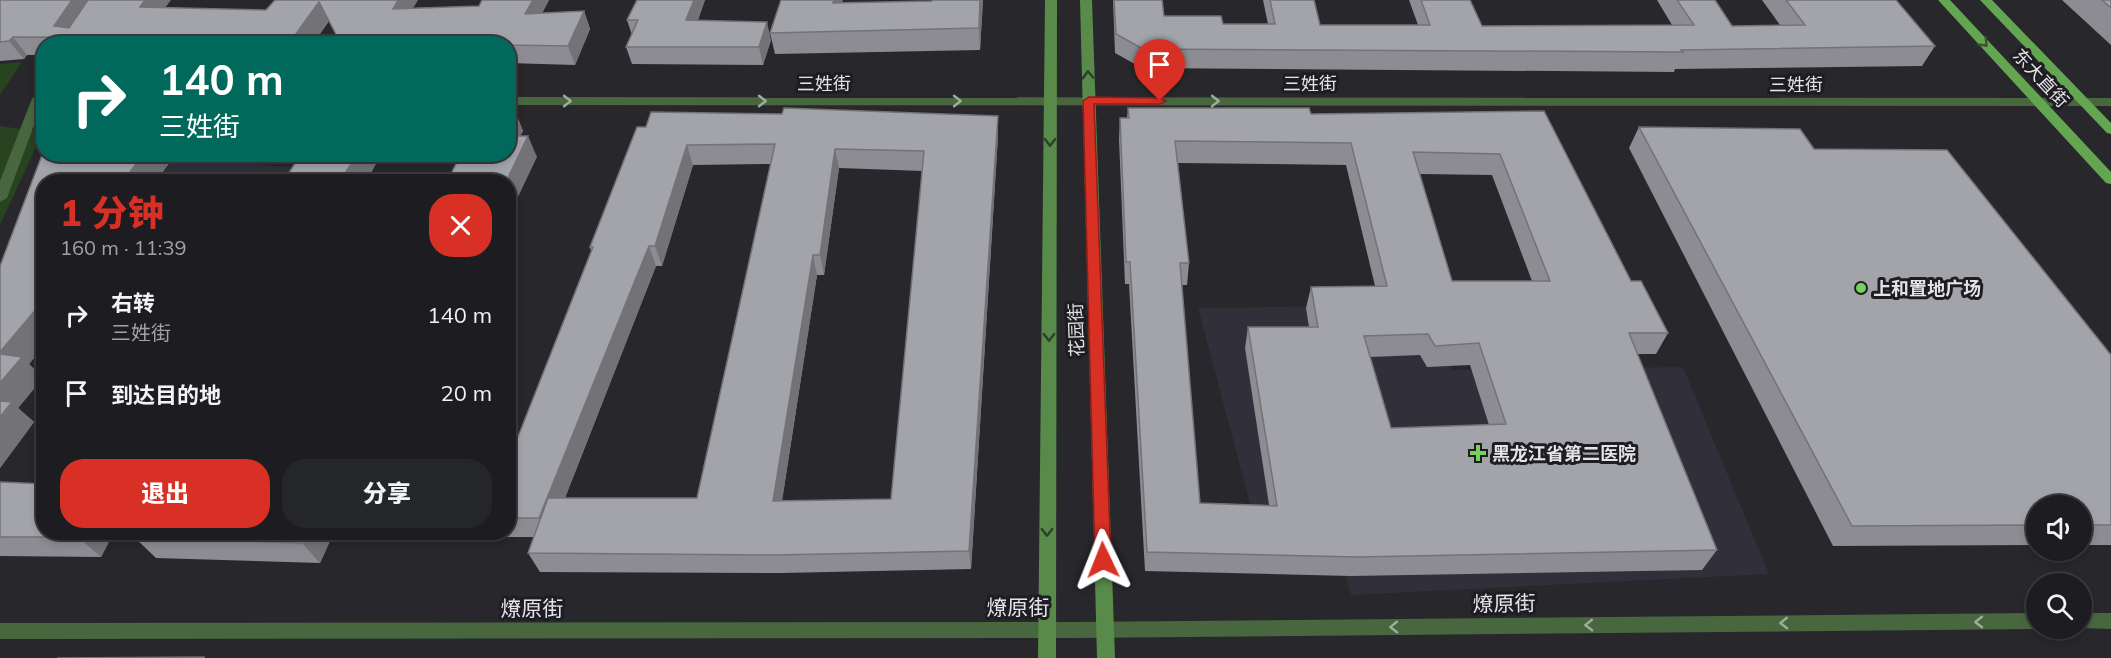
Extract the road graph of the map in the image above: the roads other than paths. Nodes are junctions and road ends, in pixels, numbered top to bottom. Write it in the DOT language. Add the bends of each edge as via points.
graph roads {
  1 [pos="1051,0"];
  2 [pos="1086,0"];
  3 [pos="1944,0"];
  4 [pos="1986,0"];
  5 [pos="516,101"];
  6 [pos="1050,101"];
  7 [pos="1089,101"];
  8 [pos="2039,102"];
  9 [pos="2084,102"];
  10 [pos="2111,102"];
  11 [pos="36,110"];
  12 [pos="2111,130"];
  13 [pos="2111,180"];
  14 [pos="0,198"];
  15 [pos="2026,621"];
  16 [pos="2092,621"];
  17 [pos="2111,621"];
  18 [pos="1105,629"];
  19 [pos="1047,630"];
  20 [pos="0,631"];
  21 [pos="1047,658"];
  22 [pos="1106,658"];
  1 -- 6 [label="main road, 花园街"];
  7 -- 2 [label="main road, 花园街, one-way"];
  3 -- 8 [label="main road, 东大直街, one-way"];
  4 -- 9 [label="main road, 东大直街"];
  5 -- 6 [label="street, 三姓街, one-way"];
  6 -- 7 [label="street, 三姓街"];
  6 -- 19 [label="main road, 花园街, one-way"];
  7 -- 8 [label="street, 三姓街, one-way"];
  7 -- 18 [label="main road, 花园街"];
  8 -- 9 [label="street, 三姓街"];
  8 -- 13 [label="main road, 东大直街"];
  9 -- 10 [label="street, 三姓街"];
  9 -- 12 [label="main road, 东大直街"];
  11 -- 14 [label="street"];
  15 -- 18 [label="street, 燎原街, one-way"];
  16 -- 17 [label="street"];
  18 -- 19 [label="street, 燎原街"];
  18 -- 22 [label="main road, 花园街"];
  19 -- 20 [label="street, 燎原街"];
  19 -- 21 [label="main road, 花园街"];
}
